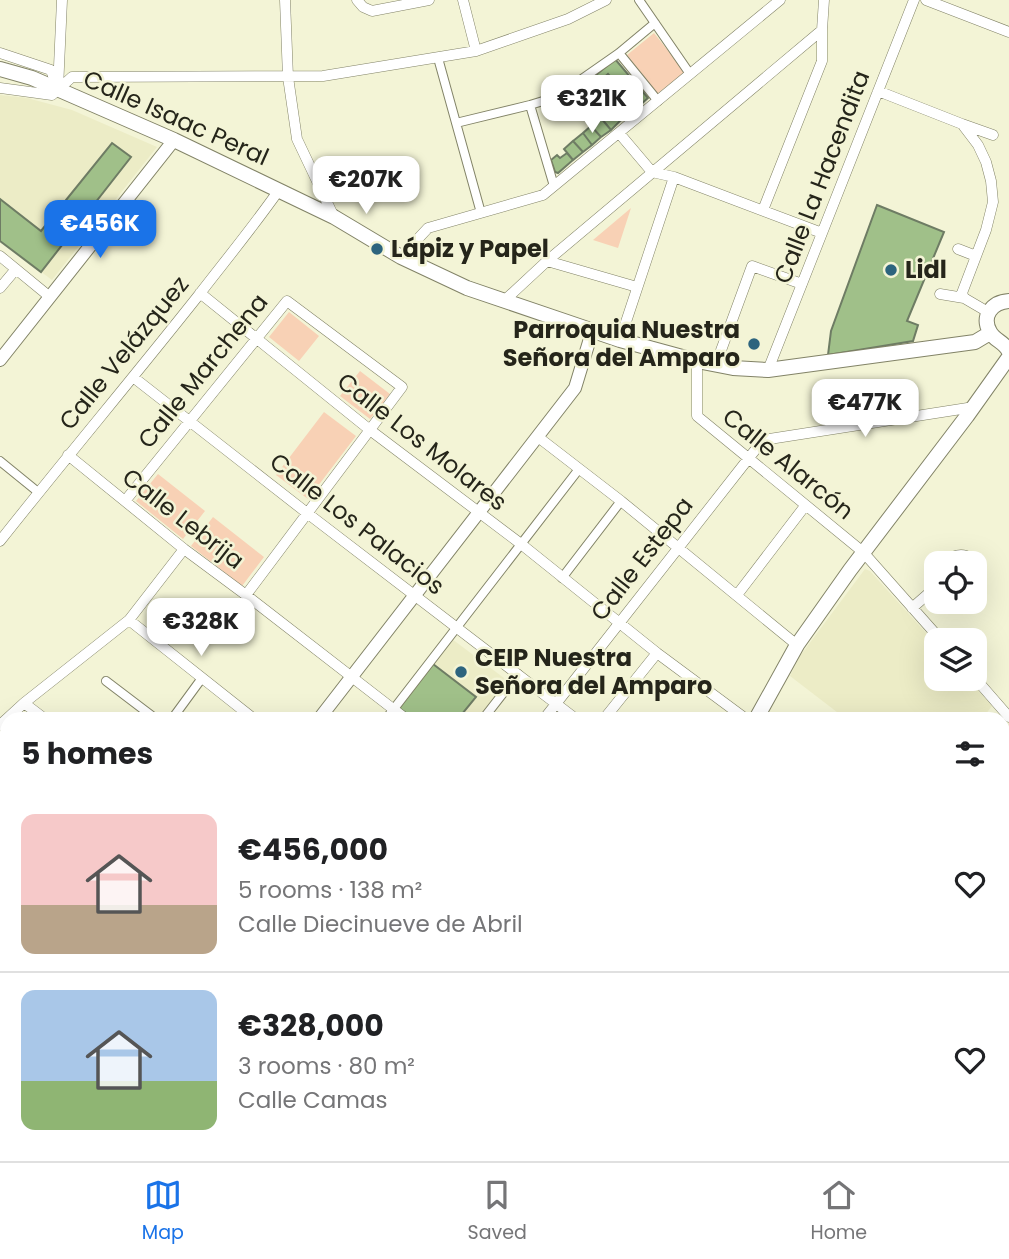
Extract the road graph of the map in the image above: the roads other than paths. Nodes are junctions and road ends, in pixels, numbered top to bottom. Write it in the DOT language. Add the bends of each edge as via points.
graph roads {
  1 [pos="62,0"];
  2 [pos="285,0"];
  3 [pos="356,0"];
  4 [pos="429,0"];
  5 [pos="463,0"];
  6 [pos="606,0"];
  7 [pos="639,0"];
  8 [pos="780,0"];
  9 [pos="824,0"];
  10 [pos="914,0"];
  11 [pos="926,0"];
  12 [pos="655,23"];
  13 [pos="822,30"];
  14 [pos="1009,33"];
  15 [pos="476,51"];
  16 [pos="0,53"];
  17 [pos="618,53"];
  18 [pos="438,58"];
  19 [pos="0,69"];
  20 [pos="690,74"];
  21 [pos="288,77"];
  22 [pos="0,88"];
  23 [pos="58,89"];
  24 [pos="878,91"];
  25 [pos="658,101"];
  26 [pos="530,105"];
  27 [pos="456,122"];
  28 [pos="962,124"];
  29 [pos="619,133"];
  30 [pos="993,135"];
  31 [pos="174,140"];
  32 [pos="652,172"];
  33 [pos="674,177"];
  34 [pos="554,186"];
  35 [pos="279,190"];
  36 [pos="763,210"];
  37 [pos="481,213"];
  38 [pos="334,218"];
  39 [pos="822,233"];
  40 [pos="958,248"];
  41 [pos="0,256"];
  42 [pos="976,256"];
  43 [pos="401,257"];
  44 [pos="547,261"];
  45 [pos="16,269"];
  46 [pos="802,284"];
  47 [pos="637,287"];
  48 [pos="0,288"];
  49 [pos="200,293"];
  50 [pos="940,294"];
  51 [pos="50,297"];
  52 [pos="964,298"];
  53 [pos="505,300"];
  54 [pos="1009,301"];
  55 [pos="988,312"];
  56 [pos="592,332"];
  57 [pos="990,333"];
  58 [pos="256,339"];
  59 [pos="620,340"];
  60 [pos="1009,352"];
  61 [pos="1009,357"];
  62 [pos="0,360"];
  63 [pos="697,361"];
  64 [pos="716,364"];
  65 [pos="768,370"];
  66 [pos="133,377"];
  67 [pos="974,407"];
  68 [pos="189,421"];
  69 [pos="370,430"];
  70 [pos="538,437"];
  71 [pos="68,455"];
  72 [pos="748,458"];
  73 [pos="0,461"];
  74 [pos="579,469"];
  75 [pos="38,492"];
  76 [pos="125,501"];
  77 [pos="621,501"];
  78 [pos="805,506"];
  79 [pos="307,513"];
  80 [pos="479,513"];
  81 [pos="0,541"];
  82 [pos="521,544"];
  83 [pos="678,548"];
  84 [pos="184,549"];
  85 [pos="863,552"];
  86 [pos="562,578"];
  87 [pos="246,595"];
  88 [pos="737,595"];
  89 [pos="415,596"];
  90 [pos="924,598"];
  91 [pos="912,608"];
  92 [pos="129,620"];
  93 [pos="620,622"];
  94 [pos="457,628"];
  95 [pos="930,628"];
  96 [pos="797,645"];
  97 [pos="657,653"];
  98 [pos="518,674"];
  99 [pos="202,678"];
  100 [pos="351,678"];
  101 [pos="106,681"];
  102 [pos="986,691"];
  103 [pos="24,703"];
  104 [pos="556,704"];
  105 [pos="393,709"];
  106 [pos="14,712"];
  107 [pos="36,712"];
  108 [pos="147,712"];
  109 [pos="177,712"];
  110 [pos="245,712"];
  111 [pos="324,712"];
  112 [pos="391,712"];
  113 [pos="397,712"];
  114 [pos="488,712"];
  115 [pos="550,712"];
  116 [pos="567,712"];
  117 [pos="610,712"];
  118 [pos="737,712"];
  119 [pos="760,712"];
  120 [pos="1005,712"];
  1 -- 23 [label="street"];
  2 -- 21 [label="street"];
  3 -- 4 [label="street" via="372,11"];
  5 -- 15 [label="street"];
  6 -- 15 [label="street" via="568,19"];
  7 -- 12 [label="street"];
  8 -- 20 [label="street"];
  9 -- 13 [label="street"];
  10 -- 24 [label="street, Calle La Hacendita"];
  11 -- 14 [label="street"];
  12 -- 17 [label="street"];
  12 -- 20 [label="street"];
  13 -- 32 [label="street"];
  13 -- 36 [label="street" via="822,61"];
  15 -- 18 [label="street"];
  16 -- 23 [label="street, Calle Isaac Peral" via="51,70"];
  17 -- 25 [label="street"];
  17 -- 26 [label="street" via="556,97"];
  18 -- 21 [label="street"];
  18 -- 27 [label="street"];
  19 -- 23 [label="main road, Calle Isaac Peral"];
  20 -- 25 [label="street"];
  21 -- 23 [label="street" via="72,77"];
  21 -- 38 [label="street" via="297,139"];
  22 -- 23 [label="street, Calle Isaac Peral" via="52,95"];
  23 -- 31 [label="main road, Calle Isaac Peral"];
  24 -- 28 [label="street"];
  24 -- 39 [label="street, Calle La Hacendita"];
  25 -- 29 [label="street"];
  26 -- 27 [label="street"];
  26 -- 34 [label="street"];
  27 -- 37 [label="street"];
  28 -- 30 [label="street"];
  28 -- 42 [label="street" via="982,153 991,181 993,202"];
  29 -- 32 [label="street"];
  29 -- 34 [label="street"];
  31 -- 35 [label="main road, Calle Isaac Peral"];
  31 -- 51 [label="street"];
  32 -- 33 [label="street"];
  32 -- 44 [label="street"];
  33 -- 36 [label="street"];
  33 -- 47 [label="street"];
  34 -- 37 [label="street" via="543,195"];
  35 -- 38 [label="main road, Calle Isaac Peral"];
  35 -- 49 [label="street, Calle Velázquez"];
  36 -- 39 [label="street"];
  37 -- 43 [label="street" via="428,228"];
  38 -- 43 [label="main road, Calle Isaac Peral"];
  39 -- 46 [label="street, Calle La Hacendita"];
  40 -- 42 [label="street"];
  41 -- 45 [label="street"];
  42 -- 52 [label="street"];
  43 -- 53 [label="main road, Calle Isaac Peral"];
  44 -- 47 [label="street"];
  44 -- 53 [label="street"];
  45 -- 48 [label="street"];
  45 -- 51 [label="street"];
  46 -- 64 [label="street" via="752,267"];
  46 -- 65 [label="street, Calle La Hacendita"];
  47 -- 59 [label="street"];
  49 -- 58 [label="street, Calle Los Molares"];
  49 -- 66 [label="street, Calle Velázquez"];
  50 -- 52 [label="street"];
  51 -- 62 [label="street"];
  52 -- 55 [label="street"];
  53 -- 56 [label="main road, Calle Isaac Peral"];
  54 -- 55 [label="main road"];
  55 -- 57 [label="main road"];
  56 -- 59 [label="main road, Calle Isaac Peral"];
  56 -- 70 [label="street" via="575,388"];
  57 -- 60 [label="main road"];
  57 -- 65 [label="main road, Calle Isaac Peral" via="975,342"];
  58 -- 68 [label="street, Calle Marchena"];
  58 -- 69 [label="street, Calle Los Molares"];
  58 -- 69 [label="street, Calle Marchena" via="287,301 402,387"];
  59 -- 63 [label="main road, Calle Isaac Peral"];
  61 -- 67 [label="main road"];
  63 -- 64 [label="main road, Calle Isaac Peral"];
  63 -- 72 [label="street, Calle Alarcón" via="697,416"];
  64 -- 65 [label="main road, Calle Isaac Peral"];
  66 -- 68 [label="street, Calle Los Palacios"];
  66 -- 71 [label="street, Calle Velázquez"];
  67 -- 72 [label="street, Calle Estepa" via="763,440"];
  67 -- 85 [label="main road"];
  68 -- 76 [label="street, Calle Marchena"];
  68 -- 79 [label="street, Calle Los Palacios"];
  69 -- 79 [label="street"];
  69 -- 80 [label="street, Calle Los Molares"];
  70 -- 74 [label="street"];
  70 -- 80 [label="street"];
  71 -- 75 [label="street, Calle Velázquez"];
  71 -- 76 [label="street, Calle Lebrija"];
  72 -- 78 [label="street, Calle Alarcón"];
  72 -- 83 [label="street, Calle Estepa"];
  73 -- 75 [label="street"];
  74 -- 77 [label="street"];
  74 -- 82 [label="street"];
  75 -- 81 [label="street, Calle Velázquez"];
  76 -- 84 [label="street, Calle Lebrija"];
  77 -- 83 [label="street"];
  77 -- 86 [label="street"];
  78 -- 85 [label="street, Calle Alarcón"];
  78 -- 88 [label="street"];
  79 -- 87 [label="street"];
  79 -- 89 [label="street, Calle Los Palacios"];
  80 -- 82 [label="street, Calle Los Molares"];
  80 -- 89 [label="street"];
  82 -- 86 [label="street, Calle Los Molares"];
  82 -- 94 [label="street"];
  83 -- 88 [label="street"];
  83 -- 93 [label="street, Calle Estepa"];
  84 -- 87 [label="street, Calle Lebrija"];
  84 -- 92 [label="street"];
  85 -- 91 [label="street, Calle Alarcón"];
  85 -- 96 [label="main road"];
  86 -- 93 [label="street, Calle Los Molares"];
  87 -- 100 [label="street, Calle Lebrija"];
  88 -- 96 [label="street"];
  89 -- 94 [label="street, Calle Los Palacios"];
  89 -- 100 [label="street"];
  90 -- 91 [label="street"];
  91 -- 95 [label="street, Calle Alarcón"];
  92 -- 99 [label="street"];
  92 -- 103 [label="street"];
  93 -- 97 [label="street, Calle Los Molares"];
  93 -- 104 [label="street, Calle Estepa"];
  94 -- 98 [label="street, Calle Los Palacios"];
  94 -- 105 [label="street"];
  96 -- 119 [label="main road"];
  97 -- 117 [label="street"];
  97 -- 118 [label="street, Calle Los Molares"];
  98 -- 104 [label="street, Calle Los Palacios"];
  98 -- 114 [label="street"];
  99 -- 109 [label="street"];
  99 -- 110 [label="street"];
  100 -- 105 [label="street, Calle Lebrija"];
  100 -- 111 [label="street"];
  101 -- 108 [label="street"];
  102 -- 120 [label="street"];
  103 -- 106 [label="street"];
  103 -- 107 [label="street"];
  104 -- 115 [label="street, Calle Estepa"];
  104 -- 116 [label="street, Calle Los Palacios"];
  105 -- 112 [label="street"];
  105 -- 113 [label="street, Calle Lebrija"];
}
